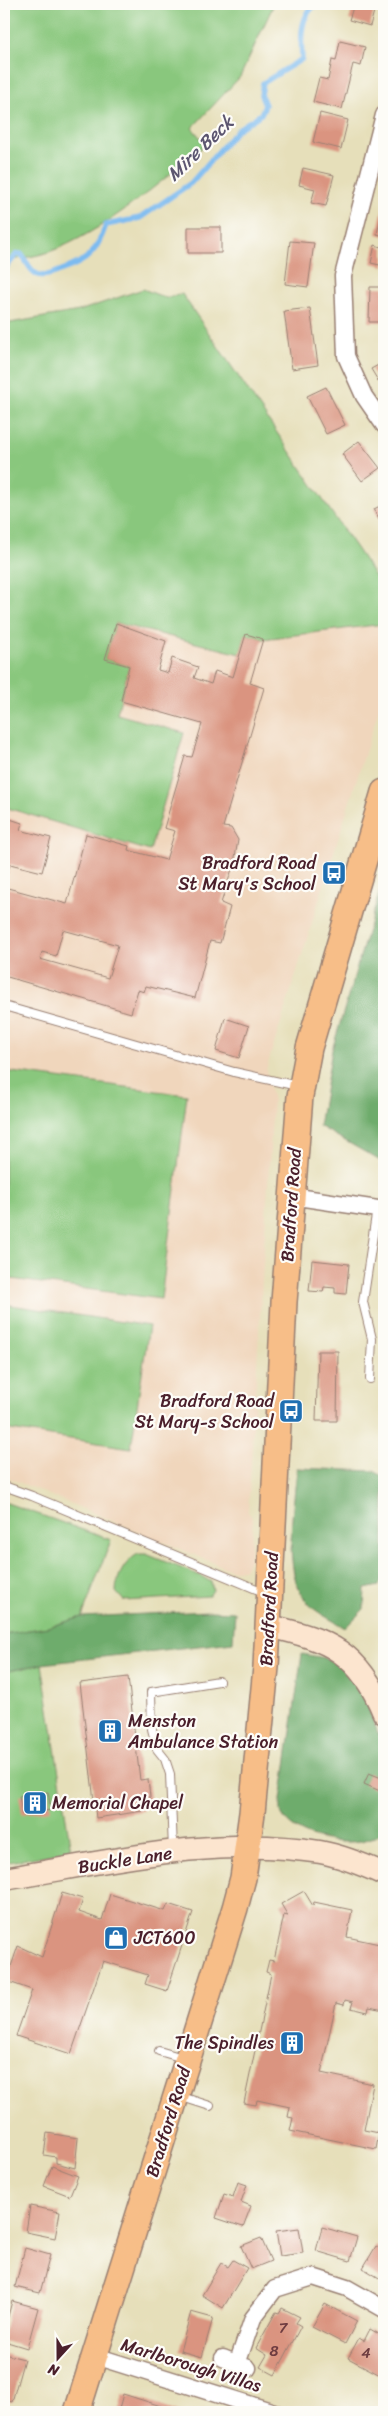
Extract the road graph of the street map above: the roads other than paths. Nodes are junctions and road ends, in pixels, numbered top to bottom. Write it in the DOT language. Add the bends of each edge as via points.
graph roads {
  1 [pos="384,115"];
  2 [pos="384,425"];
  3 [pos="384,792"];
  4 [pos="4,1006"];
  5 [pos="302,1087"];
  6 [pos="291,1196"];
  7 [pos="381,1209"];
  8 [pos="370,1379"];
  9 [pos="4,1486"];
  10 [pos="270,1595"];
  11 [pos="269,1626"];
  12 [pos="219,1681"];
  13 [pos="384,1713"];
  14 [pos="248,1846"];
  15 [pos="174,1852"];
  16 [pos="384,1874"];
  17 [pos="4,1879"];
  18 [pos="159,2051"];
  19 [pos="188,2060"];
  20 [pos="177,2095"];
  21 [pos="210,2106"];
  22 [pos="384,2309"];
  23 [pos="95,2356"];
  24 [pos="236,2363"];
  25 [pos="77,2412"];
  26 [pos="274,2412"];
  1 -- 2 [label="street" via="343,276 343,315 346,356 364,396"];
  3 -- 5 [label="main road, Bradford Road" via="309,1048"];
  4 -- 5 [label="lane" via="234,1072"];
  5 -- 6 [label="main road, Bradford Road"];
  6 -- 7 [label="street"];
  6 -- 10 [label="main road, Bradford Road"];
  7 -- 8 [label="lane" via="363,1302 372,1339"];
  9 -- 10 [label="lane"];
  10 -- 11 [label="main road, Bradford Road"];
  11 -- 13 [label="street" via="307,1635 342,1651 373,1686"];
  11 -- 14 [label="main road, Bradford Road"];
  12 -- 15 [label="lane" via="150,1692 152,1729 157,1749 170,1774"];
  14 -- 15 [label="street, Buckle Lane"];
  14 -- 16 [label="street, Buckle Lane" via="321,1852"];
  14 -- 19 [label="main road, Bradford Road" via="239,1896"];
  15 -- 17 [label="street, Buckle Lane"];
  18 -- 19 [label="lane"];
  19 -- 20 [label="main road, Bradford Road"];
  20 -- 21 [label="lane"];
  20 -- 23 [label="main road, Bradford Road"];
  22 -- 24 [label="street" via="347,2288 313,2277 275,2289 253,2318"];
  23 -- 25 [label="main road, Bradford Road"];
  23 -- 26 [label="street, Marlborough Villas"];
}
